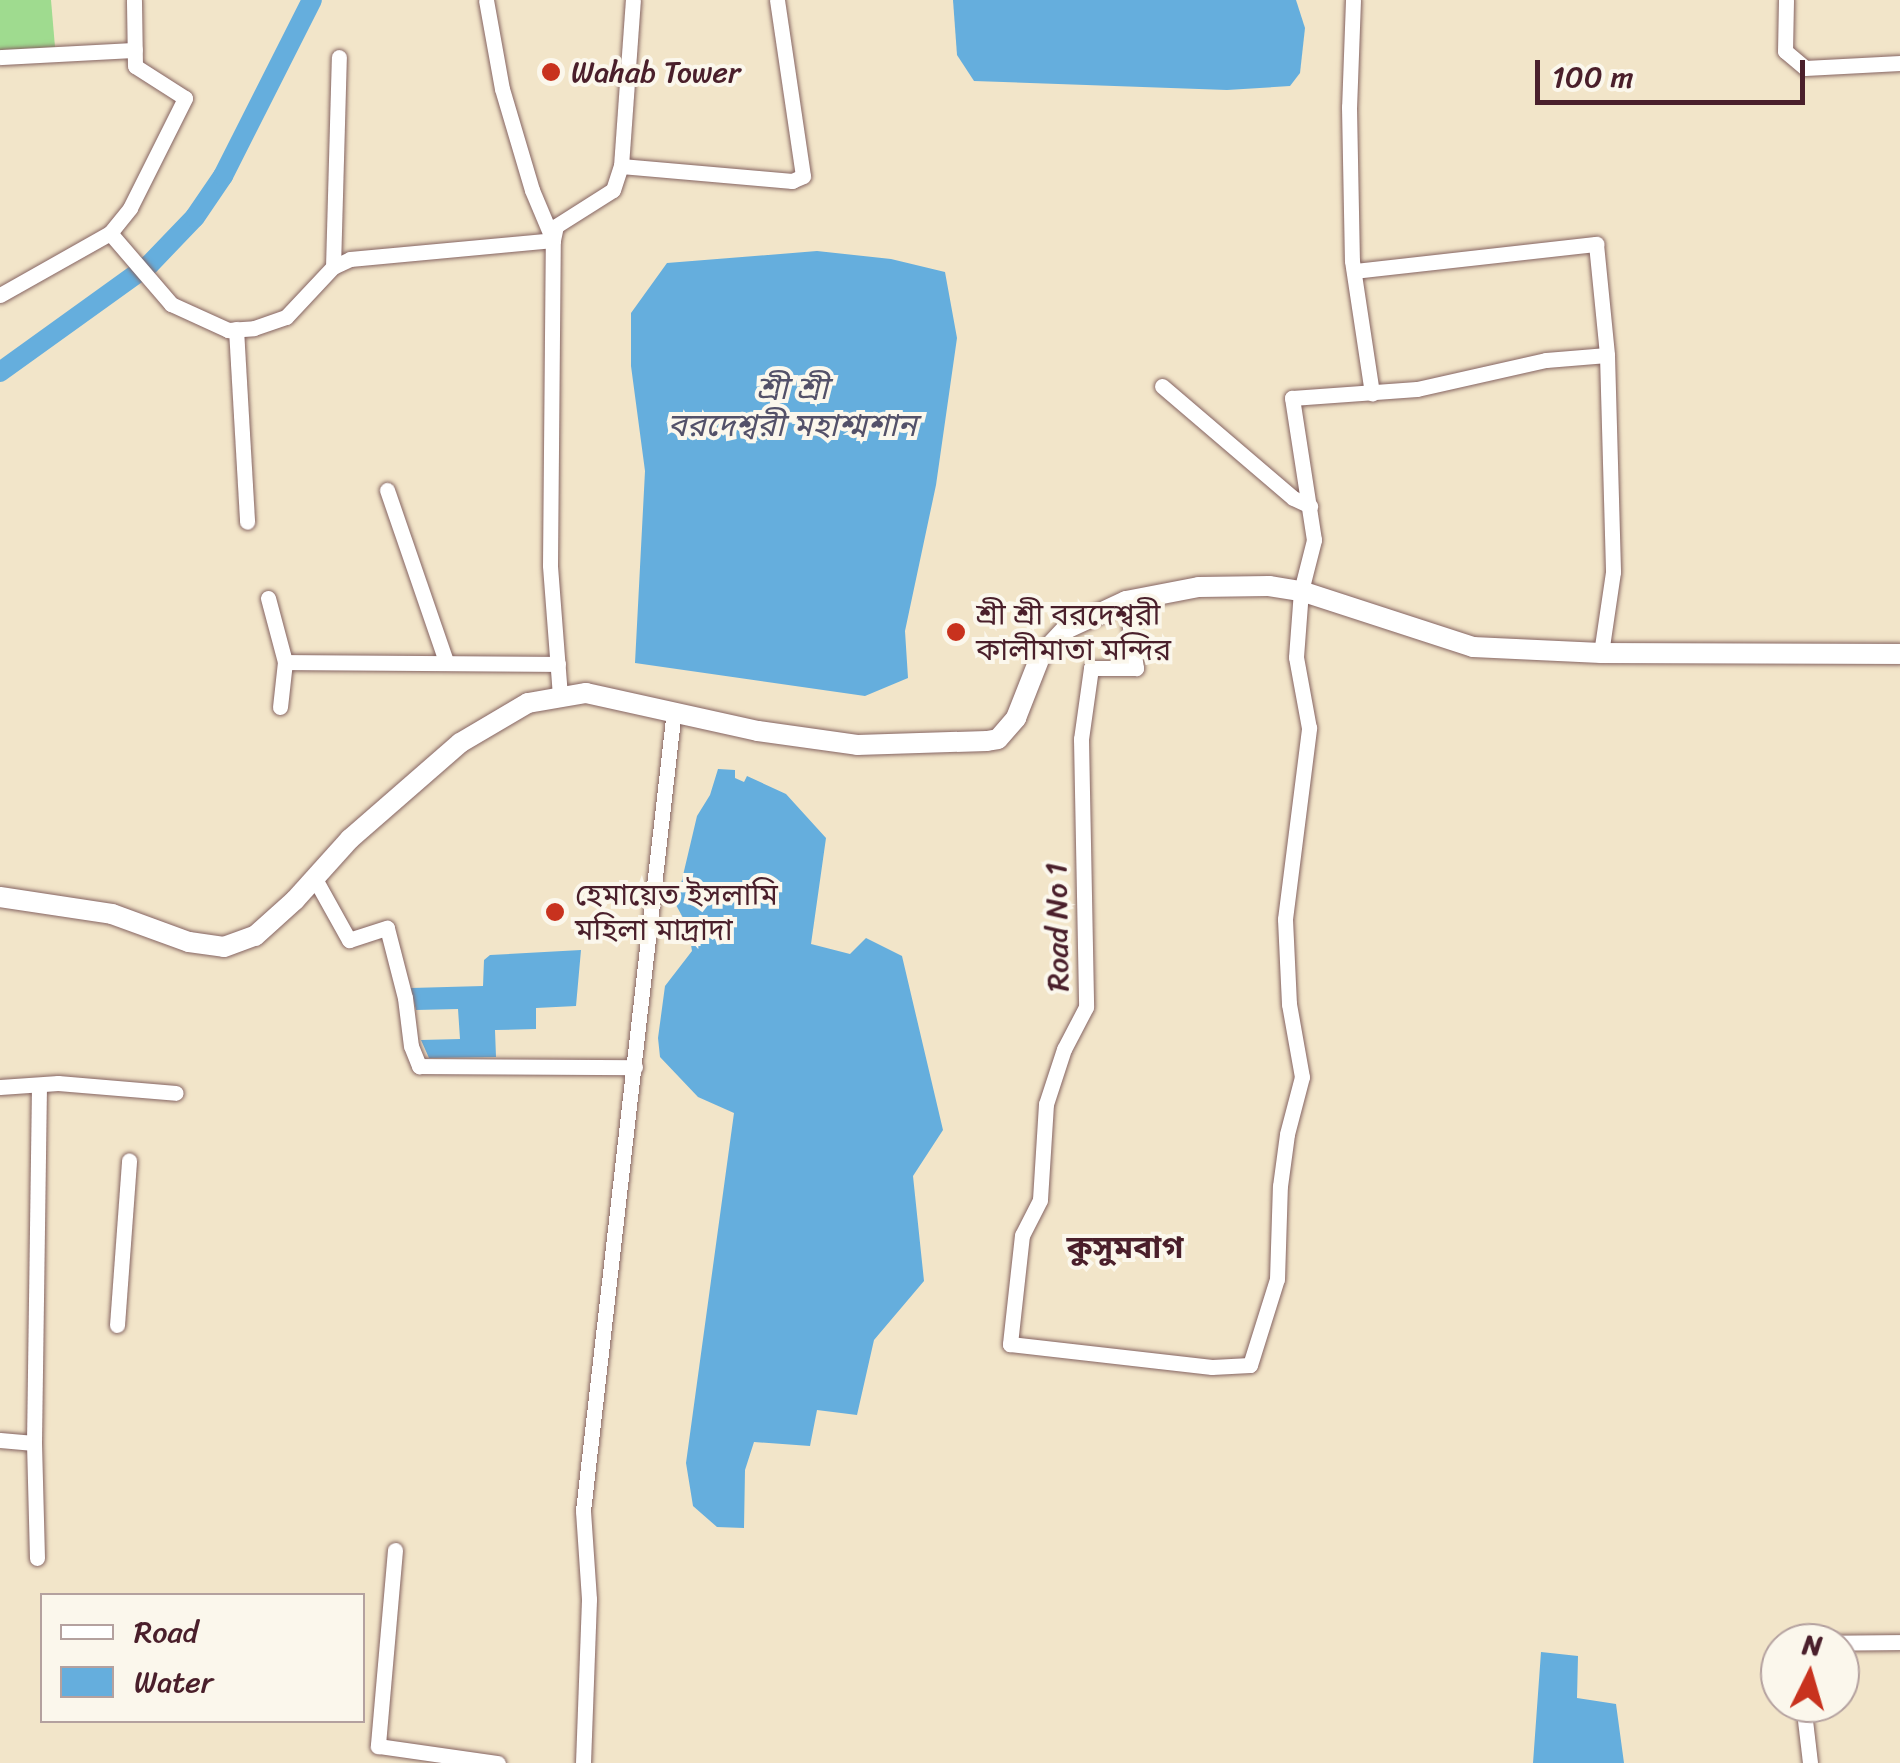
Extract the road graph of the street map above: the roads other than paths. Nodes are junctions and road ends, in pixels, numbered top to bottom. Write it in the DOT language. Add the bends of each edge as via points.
graph roads {
  1 [pos="134,0"];
  2 [pos="486,0"];
  3 [pos="633,0"];
  4 [pos="777,0"];
  5 [pos="1353,0"];
  6 [pos="1786,0"];
  7 [pos="135,50"];
  8 [pos="0,56"];
  9 [pos="339,58"];
  10 [pos="1900,63"];
  11 [pos="621,166"];
  12 [pos="110,233"];
  13 [pos="553,240"];
  14 [pos="334,267"];
  15 [pos="1354,271"];
  16 [pos="0,295"];
  17 [pos="236,329"];
  18 [pos="1607,355"];
  19 [pos="1162,386"];
  20 [pos="1372,394"];
  21 [pos="386,490"];
  22 [pos="1310,506"];
  23 [pos="247,522"];
  24 [pos="1301,591"];
  25 [pos="268,598"];
  26 [pos="1126,602"];
  27 [pos="1601,653"];
  28 [pos="1900,654"];
  29 [pos="285,662"];
  30 [pos="446,662"];
  31 [pos="558,664"];
  32 [pos="560,696"];
  33 [pos="280,707"];
  34 [pos="674,710"];
  35 [pos="315,879"];
  36 [pos="0,897"];
  37 [pos="635,1067"];
  38 [pos="39,1086"];
  39 [pos="0,1088"];
  40 [pos="176,1093"];
  41 [pos="129,1160"];
  42 [pos="117,1325"];
  43 [pos="0,1440"];
  44 [pos="34,1443"];
  45 [pos="396,1550"];
  46 [pos="37,1558"];
  47 [pos="1860,1642"];
  48 [pos="1900,1642"];
  49 [pos="1805,1723"];
  50 [pos="498,1763"];
  51 [pos="584,1763"];
  52 [pos="1810,1763"];
  1 -- 7 [label="street"];
  2 -- 13 [label="street" via="502,89"];
  3 -- 11 [label="street"];
  4 -- 11 [label="street" via="804,176"];
  5 -- 15 [label="street"];
  6 -- 10 [label="street" via="1785,52 1805,68"];
  7 -- 8 [label="street"];
  7 -- 12 [label="street" via="135,66 185,98 130,208"];
  9 -- 14 [label="street"];
  11 -- 13 [label="street" via="613,190 556,226"];
  12 -- 16 [label="street"];
  12 -- 17 [label="street" via="171,304 196,319"];
  13 -- 14 [label="street" via="383,254"];
  13 -- 31 [label="street" via="550,566"];
  14 -- 17 [label="street" via="286,316"];
  15 -- 18 [label="street" via="1596,244"];
  15 -- 20 [label="street"];
  17 -- 23 [label="street"];
  18 -- 20 [label="street" via="1546,360"];
  18 -- 27 [label="street" via="1614,572"];
  19 -- 22 [label="street"];
  20 -- 22 [label="street" via="1292,398"];
  21 -- 30 [label="street"];
  22 -- 24 [label="street" via="1314,540"];
  24 -- 26 [label="street" via="1198,587"];
  24 -- 26 [label="street, Road No 1" via="1296,657 1309,728 1286,919 1289,1004 1302,1077 1280,1186 1278,1279 1259,1342 1250,1364 1212,1367 1010,1344 1022,1234 1040,1200 1046,1104 1086,1006 1081,739 1091,668 1136,668"];
  24 -- 27 [label="street" via="1473,648"];
  25 -- 29 [label="street"];
  26 -- 34 [label="street" via="1066,629 1040,657 1016,718 998,739 857,745"];
  27 -- 28 [label="street"];
  29 -- 30 [label="street"];
  29 -- 33 [label="street"];
  30 -- 31 [label="street"];
  31 -- 32 [label="street"];
  32 -- 34 [label="street" via="586,693"];
  32 -- 35 [label="street" via="528,703 460,743 350,839"];
  34 -- 37 [label="street"];
  35 -- 36 [label="street" via="254,936 224,947 189,942 112,914"];
  35 -- 37 [label="street" via="349,940 387,928 419,1066"];
  37 -- 51 [label="street" via="584,1511"];
  38 -- 39 [label="street"];
  38 -- 40 [label="street"];
  38 -- 44 [label="street"];
  41 -- 42 [label="street"];
  43 -- 44 [label="street"];
  44 -- 46 [label="street"];
  45 -- 50 [label="street" via="378,1746"];
  47 -- 48 [label="street"];
  49 -- 52 [label="street"];
}
